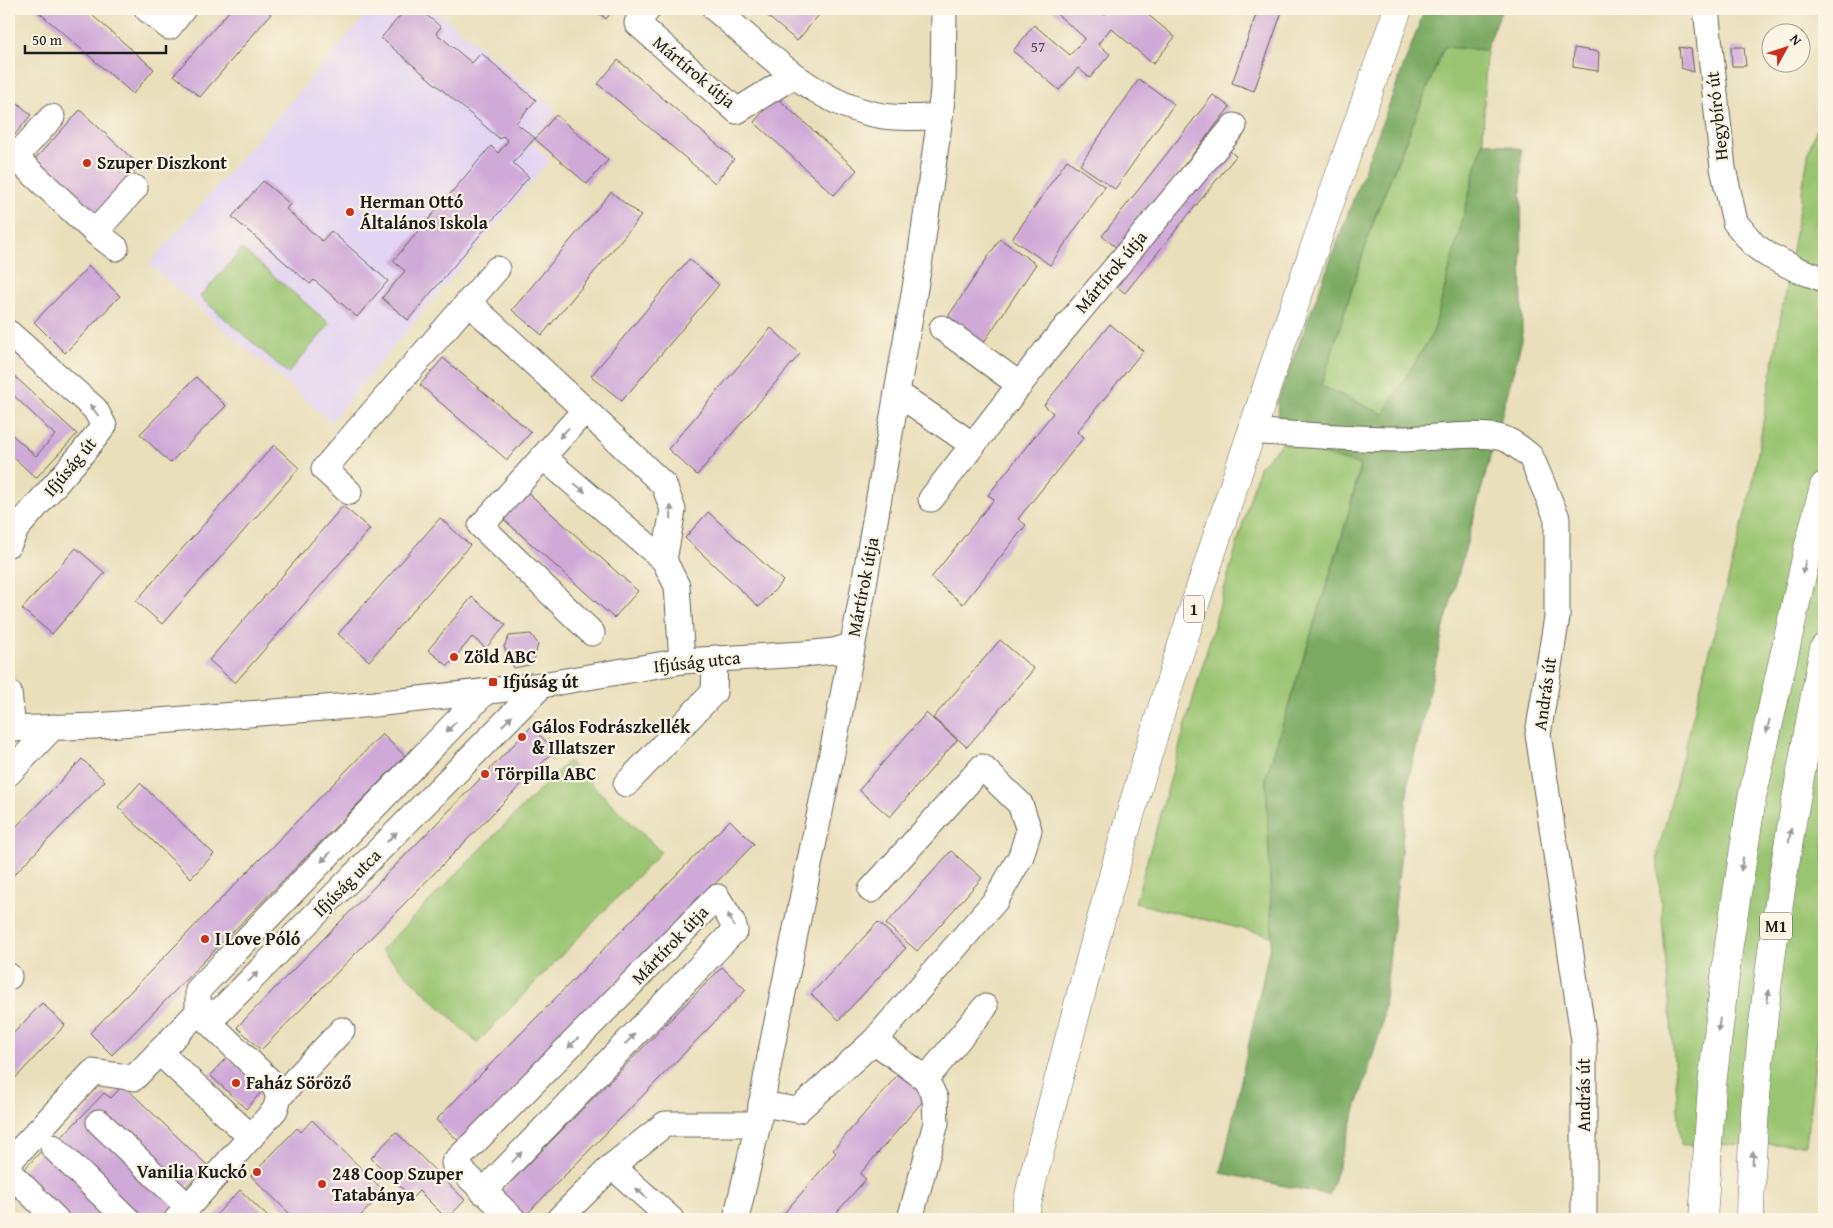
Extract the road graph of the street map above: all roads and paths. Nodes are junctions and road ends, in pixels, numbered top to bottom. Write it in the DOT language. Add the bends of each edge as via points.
graph roads {
  1 [pos="147,9"];
  2 [pos="183,9"];
  3 [pos="648,9"];
  4 [pos="715,9"];
  5 [pos="944,9"];
  6 [pos="1398,9"];
  7 [pos="1706,9"];
  8 [pos="793,76"];
  9 [pos="52,117"];
  10 [pos="940,117"];
  11 [pos="1234,126"];
  12 [pos="12,161"];
  13 [pos="135,188"];
  14 [pos="95,232"];
  15 [pos="116,248"];
  16 [pos="497,269"];
  17 [pos="1824,279"];
  18 [pos="468,302"];
  19 [pos="942,328"];
  20 [pos="12,343"];
  21 [pos="1020,384"];
  22 [pos="897,393"];
  23 [pos="585,410"];
  24 [pos="1251,431"];
  25 [pos="973,445"];
  26 [pos="543,457"];
  27 [pos="1824,486"];
  28 [pos="349,492"];
  29 [pos="931,499"];
  30 [pos="9,544"];
  31 [pos="664,560"];
  32 [pos="592,632"];
  33 [pos="852,646"];
  34 [pos="1824,648"];
  35 [pos="715,658"];
  36 [pos="682,661"];
  37 [pos="542,685"];
  38 [pos="485,692"];
  39 [pos="9,693"];
  40 [pos="53,727"];
  41 [pos="11,729"];
  42 [pos="9,773"];
  43 [pos="626,784"];
  44 [pos="871,890"];
  45 [pos="985,1007"];
  46 [pos="198,1012"];
  47 [pos="342,1030"];
  48 [pos="874,1040"];
  49 [pos="159,1052"];
  50 [pos="926,1079"];
  51 [pos="279,1097"];
  52 [pos="760,1114"];
  53 [pos="99,1122"];
  54 [pos="251,1137"];
  55 [pos="52,1147"];
  56 [pos="9,1162"];
  57 [pos="612,1166"];
  58 [pos="9,1172"];
  59 [pos="483,1192"];
  60 [pos="182,1213"];
  61 [pos="1751,1215"];
  62 [pos="56,1219"];
  63 [pos="127,1219"];
  64 [pos="513,1219"];
  65 [pos="558,1219"];
  66 [pos="671,1219"];
  67 [pos="736,1219"];
  68 [pos="910,1219"];
  69 [pos="1024,1219"];
  70 [pos="1584,1219"];
  71 [pos="1703,1219"];
  1 -- 2 [label="street" via="169,28"];
  3 -- 8 [label="street, Mártírok útja" via="637,23 737,111"];
  4 -- 8 [label="street"];
  5 -- 10 [label="street, Mártírok útja" via="944,88"];
  6 -- 24 [label="main road, 1"];
  7 -- 17 [label="street, Hegybíró út" via="1723,168 1735,222 1754,245 1768,255"];
  8 -- 10 [label="street" via="820,93 883,116"];
  9 -- 12 [label="street"];
  10 -- 22 [label="street, Mártírok útja"];
  11 -- 21 [label="street, Mártírok útja"];
  12 -- 14 [label="street"];
  13 -- 14 [label="street"];
  14 -- 15 [label="street"];
  16 -- 18 [label="street"];
  18 -- 23 [label="street"];
  18 -- 28 [label="street" via="324,469"];
  19 -- 21 [label="street"];
  30 -- 20 [label="street, Ifjúság út, one-way" via="17,528 104,426 95,409"];
  21 -- 25 [label="street, Mártírok útja"];
  22 -- 25 [label="street"];
  22 -- 33 [label="street, Mártírok útja"];
  23 -- 26 [label="street, one-way"];
  31 -- 23 [label="street, one-way" via="672,510 664,485"];
  24 -- 69 [label="main road, 1" via="1125,833"];
  24 -- 70 [label="street, András út" via="1360,439 1502,438 1531,457 1557,518 1557,617 1538,734 1584,1041"];
  25 -- 29 [label="street, Mártírok útja"];
  26 -- 31 [label="street, one-way"];
  26 -- 32 [label="street" via="481,526"];
  27 -- 71 [label="main road, M1, one-way" via="1752,798 1729,944 1712,1085"];
  31 -- 36 [label="street" via="677,586"];
  33 -- 35 [label="street, Ifjúság utca" via="802,654"];
  33 -- 52 [label="street, Mártírok útja"];
  61 -- 34 [label="main road, M1, one-way" via="1757,1085 1774,941 1798,782"];
  35 -- 36 [label="street, Ifjúság utca"];
  35 -- 43 [label="street" via="714,692"];
  36 -- 37 [label="street, Ifjúság utca"];
  37 -- 38 [label="street, Ifjúság utca"];
  46 -- 37 [label="street, Ifjúság utca, one-way" via="219,1012"];
  38 -- 40 [label="street, Ifjúság utca" via="375,704"];
  38 -- 46 [label="street, Ifjúság utca, one-way" via="198,990"];
  39 -- 41 [label="street"];
  40 -- 41 [label="street, Ifjúság utca"];
  40 -- 42 [label="street"];
  44 -- 48 [label="street" via="982,767 1020,804 1029,830 1020,856 996,900"];
  45 -- 50 [label="street"];
  46 -- 49 [label="street"];
  46 -- 51 [label="street" via="274,1085"];
  47 -- 51 [label="street"];
  48 -- 50 [label="street"];
  48 -- 52 [label="street" via="798,1110"];
  49 -- 54 [label="street"];
  49 -- 56 [label="street" via="134,1078 93,1072"];
  50 -- 68 [label="street" via="935,1098 936,1123"];
  51 -- 54 [label="street" via="275,1110"];
  52 -- 57 [label="street" via="665,1124"];
  52 -- 67 [label="street, Mártírok útja"];
  53 -- 60 [label="street"];
  54 -- 60 [label="street"];
  55 -- 63 [label="street"];
  57 -- 65 [label="street"];
  66 -- 57 [label="street, one-way"];
  58 -- 62 [label="street"];
  59 -- 59 [label="street, Mártírok útja, one-way" via="734,930 732,920 717,897 454,1163"];
  59 -- 64 [label="street, Mártírok útja"];
}
